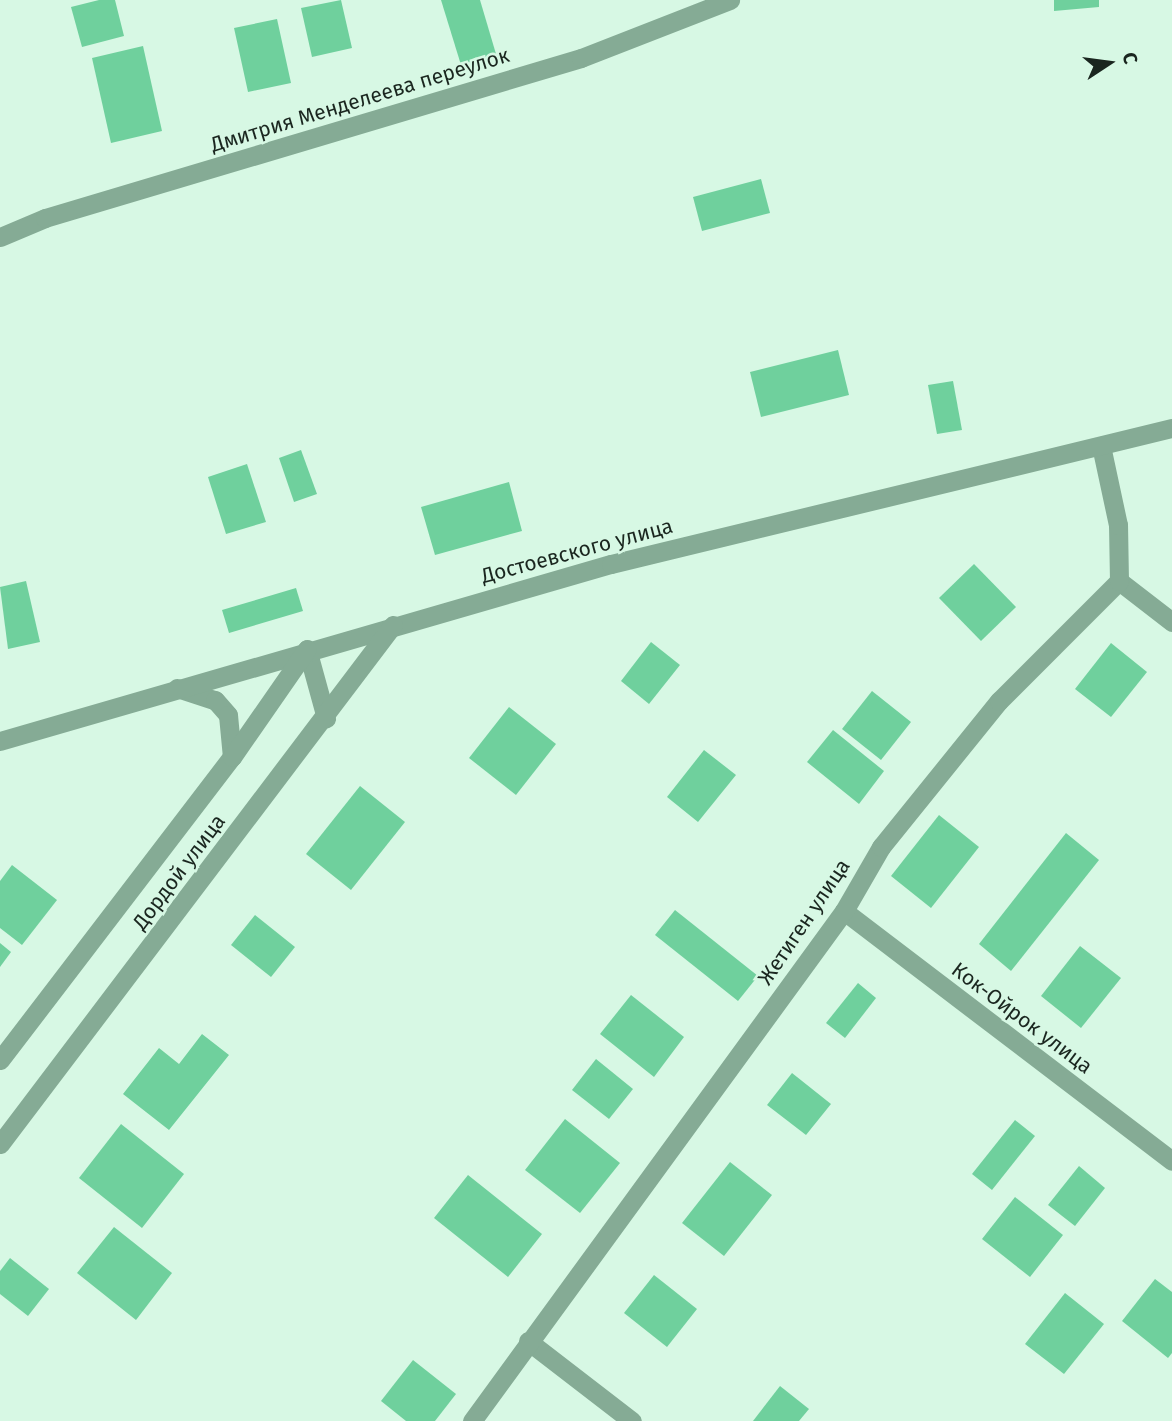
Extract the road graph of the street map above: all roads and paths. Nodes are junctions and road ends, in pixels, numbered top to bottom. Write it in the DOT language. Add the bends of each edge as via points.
graph roads {
  1 [pos="730,0"];
  2 [pos="0,237"];
  3 [pos="1172,428"];
  4 [pos="1101,446"];
  5 [pos="1119,581"];
  6 [pos="1172,622"];
  7 [pos="393,625"];
  8 [pos="307,649"];
  9 [pos="176,687"];
  10 [pos="326,718"];
  11 [pos="0,741"];
  12 [pos="232,757"];
  13 [pos="844,912"];
  14 [pos="0,1060"];
  15 [pos="0,1144"];
  16 [pos="1172,1161"];
  17 [pos="528,1342"];
  18 [pos="472,1421"];
  19 [pos="632,1421"];
  1 -- 2 [label="street, Дмитрия Менделеева переулок" via="581,58 45,218"];
  3 -- 4 [label="street, Достоевского улица"];
  4 -- 5 [label="street" via="1118,525"];
  4 -- 7 [label="street, Достоевского улица" via="611,564"];
  5 -- 6 [label="street"];
  5 -- 13 [label="street, Жетиген улица" via="999,701 881,847"];
  7 -- 8 [label="street, Достоевского улица"];
  7 -- 10 [label="street, Дордой улица"];
  8 -- 9 [label="street, Достоевского улица"];
  8 -- 10 [label="street"];
  8 -- 12 [label="street, Дордой улица"];
  9 -- 11 [label="street, Достоевского улица"];
  9 -- 12 [label="street" via="215,700 228,715"];
  10 -- 15 [label="street, Дордой улица"];
  12 -- 14 [label="street, Дордой улица"];
  13 -- 16 [label="street, Кок-Ойрок улица"];
  13 -- 17 [label="street, Жетиген улица"];
  17 -- 18 [label="street, Жетиген улица"];
  17 -- 19 [label="street"];
}
